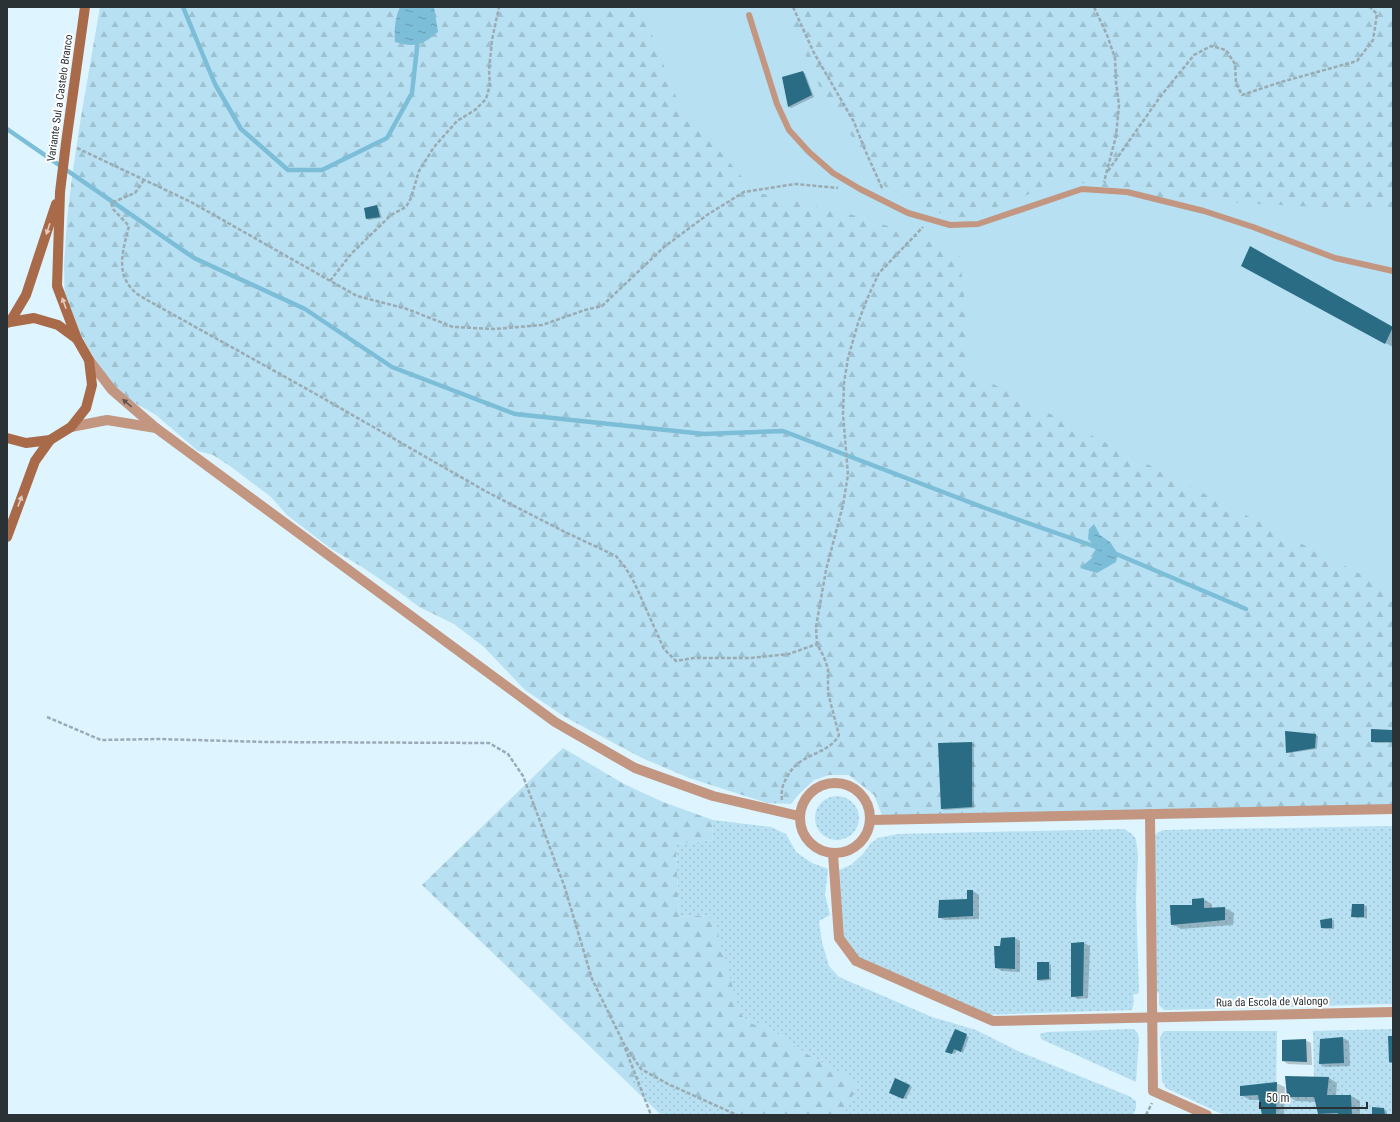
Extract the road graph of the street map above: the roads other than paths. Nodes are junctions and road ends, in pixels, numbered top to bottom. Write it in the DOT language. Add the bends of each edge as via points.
graph roads {
  1 [pos="85,7"];
  2 [pos="749,15"];
  3 [pos="60,192"];
  4 [pos="1393,271"];
  5 [pos="8,323"];
  6 [pos="77,340"];
  7 [pos="89,360"];
  8 [pos="71,427"];
  9 [pos="156,428"];
  10 [pos="7,438"];
  11 [pos="50,440"];
  12 [pos="7,537"];
  13 [pos="1393,809"];
  14 [pos="1150,814"];
  15 [pos="800,816"];
  16 [pos="871,820"];
  17 [pos="833,854"];
  18 [pos="1393,1012"];
  19 [pos="1152,1016"];
  20 [pos="1208,1115"];
  1 -- 3 [label="main road, Variante Sul a Castelo Branco"];
  2 -- 4 [label="lane" via="776,104 789,130 809,152 834,173 908,213 950,224 978,224 1082,189 1127,192 1204,211 1335,258"];
  3 -- 5 [label="main road, one-way" via="26,295"];
  6 -- 3 [label="main road, one-way" via="58,286"];
  5 -- 6 [label="main road" via="34,318 58,325"];
  6 -- 7 [label="main road"];
  7 -- 8 [label="main road" via="92,385 86,408"];
  9 -- 7 [label="street, one-way" via="112,390"];
  8 -- 9 [label="street" via="107,420"];
  8 -- 11 [label="main road"];
  9 -- 15 [label="street" via="555,722 635,768 713,796"];
  10 -- 11 [label="main road" via="26,443"];
  12 -- 11 [label="main road, one-way" via="35,461"];
  13 -- 14 [label="street"];
  14 -- 16 [label="street"];
  14 -- 19 [label="street"];
  15 -- 16 [label="street" via="802,805 808,795 816,788 837,782 848,785 862,795 870,809"];
  15 -- 17 [label="street" via="800,827 812,846"];
  16 -- 17 [label="street" via="862,841 844,853"];
  17 -- 19 [label="street, Rua da Escola de Valongo" via="839,938 856,961 993,1020"];
  18 -- 19 [label="street, Rua da Escola de Valongo"];
  19 -- 20 [label="street" via="1153,1091"];
}
